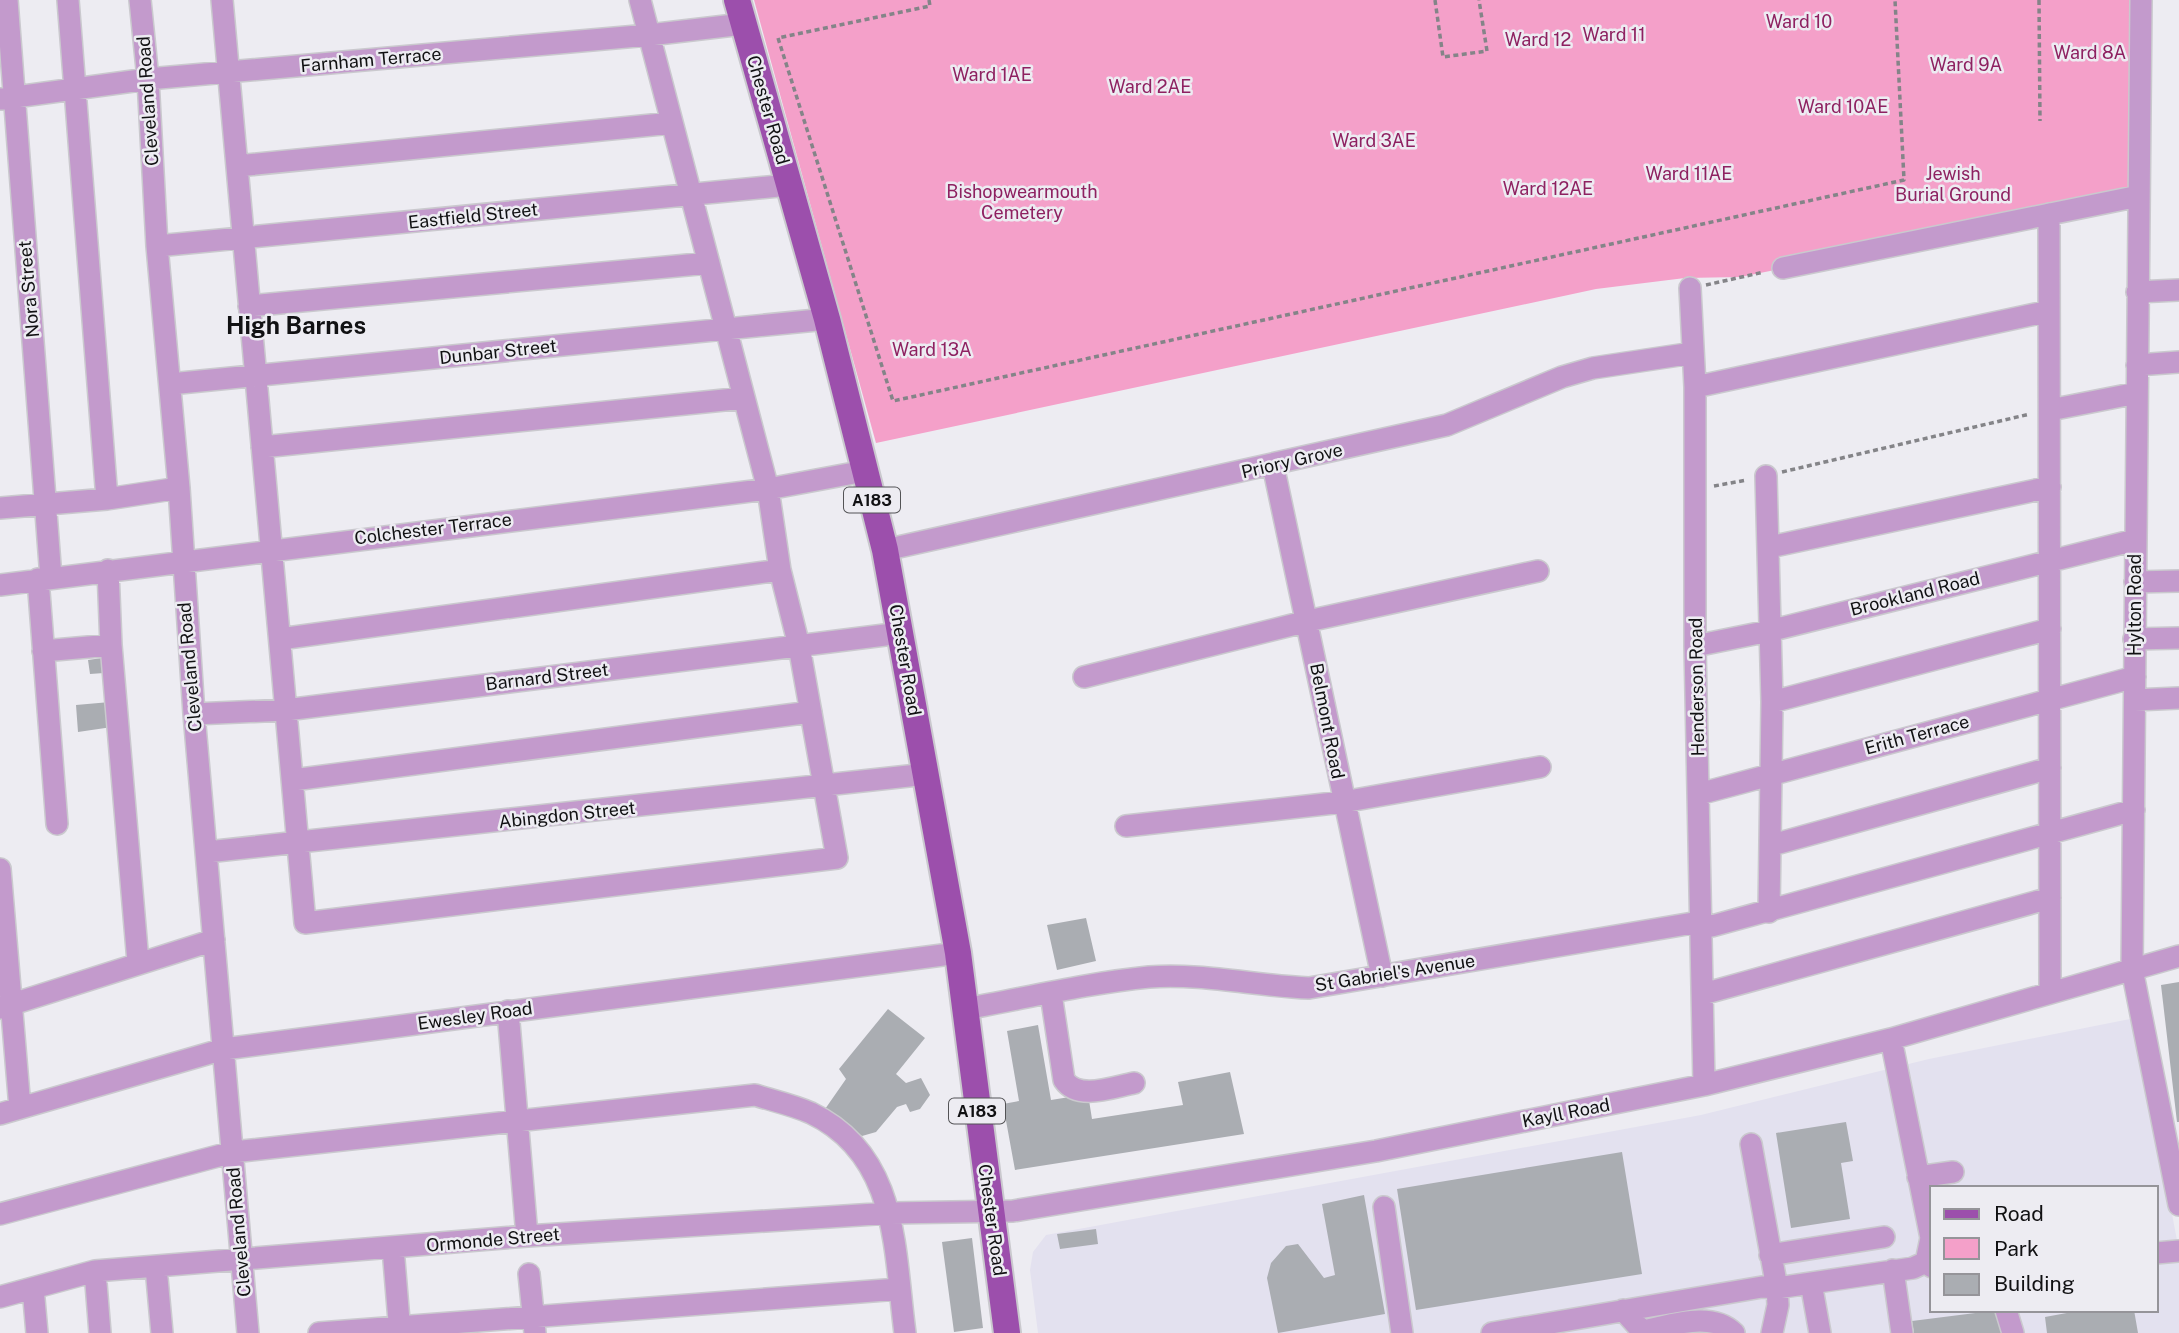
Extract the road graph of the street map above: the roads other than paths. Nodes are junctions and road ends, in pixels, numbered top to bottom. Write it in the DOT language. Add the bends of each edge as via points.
graph roads {
  1 [pos="7,0"];
  2 [pos="68,0"];
  3 [pos="140,0"];
  4 [pos="222,0"];
  5 [pos="640,0"];
  6 [pos="2141,0"];
  7 [pos="740,12"];
  8 [pos="649,35"];
  9 [pos="229,73"];
  10 [pos="148,79"];
  11 [pos="74,90"];
  12 [pos="7,98"];
  13 [pos="672,123"];
  14 [pos="237,166"];
  15 [pos="789,185"];
  16 [pos="691,194"];
  17 [pos="2139,196"];
  18 [pos="2049,214"];
  19 [pos="244,238"];
  20 [pos="158,246"];
  21 [pos="709,264"];
  22 [pos="1783,268"];
  23 [pos="1690,288"];
  24 [pos="2179,290"];
  25 [pos="2137,292"];
  26 [pos="250,306"];
  27 [pos="2049,311"];
  28 [pos="827,319"];
  29 [pos="726,330"];
  30 [pos="1693,353"];
  31 [pos="2179,362"];
  32 [pos="2137,365"];
  33 [pos="256,376"];
  34 [pos="170,384"];
  35 [pos="1695,387"];
  36 [pos="2137,393"];
  37 [pos="744,398"];
  38 [pos="2050,410"];
  39 [pos="262,447"];
  40 [pos="1273,465"];
  41 [pos="865,471"];
  42 [pos="1766,476"];
  43 [pos="2050,487"];
  44 [pos="179,488"];
  45 [pos="768,489"];
  46 [pos="107,499"];
  47 [pos="46,502"];
  48 [pos="0,508"];
  49 [pos="2135,540"];
  50 [pos="1770,547"];
  51 [pos="272,549"];
  52 [pos="885,550"];
  53 [pos="2050,560"];
  54 [pos="182,562"];
  55 [pos="108,570"];
  56 [pos="780,570"];
  57 [pos="1538,571"];
  58 [pos="45,579"];
  59 [pos="2179,581"];
  60 [pos="2135,582"];
  61 [pos="0,585"];
  62 [pos="1308,621"];
  63 [pos="2050,629"];
  64 [pos="1769,631"];
  65 [pos="901,633"];
  66 [pos="2179,638"];
  67 [pos="280,639"];
  68 [pos="2134,639"];
  69 [pos="111,645"];
  70 [pos="799,646"];
  71 [pos="1695,646"];
  72 [pos="43,651"];
  73 [pos="1084,677"];
  74 [pos="2135,677"];
  75 [pos="2050,698"];
  76 [pos="2179,698"];
  77 [pos="2135,700"];
  78 [pos="1773,702"];
  79 [pos="286,710"];
  80 [pos="811,712"];
  81 [pos="194,714"];
  82 [pos="1540,767"];
  83 [pos="2050,768"];
  84 [pos="926,774"];
  85 [pos="1772,775"];
  86 [pos="293,780"];
  87 [pos="824,786"];
  88 [pos="1699,794"];
  89 [pos="1343,802"];
  90 [pos="2134,810"];
  91 [pos="57,824"];
  92 [pos="1126,826"];
  93 [pos="2050,833"];
  94 [pos="298,845"];
  95 [pos="1772,845"];
  96 [pos="207,852"];
  97 [pos="0,869"];
  98 [pos="2050,898"];
  99 [pos="1769,912"];
  100 [pos="1699,922"];
  101 [pos="214,940"];
  102 [pos="958,953"];
  103 [pos="2179,956"];
  104 [pos="138,962"];
  105 [pos="2132,969"];
  106 [pos="1382,976"];
  107 [pos="2050,993"];
  108 [pos="1051,994"];
  109 [pos="1703,994"];
  110 [pos="5,1007"];
  111 [pos="965,1009"];
  112 [pos="508,1011"];
  113 [pos="1891,1039"];
  114 [pos="224,1049"];
  115 [pos="1134,1083"];
  116 [pos="1704,1085"];
  117 [pos="10,1111"];
  118 [pos="517,1123"];
  119 [pos="1751,1144"];
  120 [pos="233,1152"];
  121 [pos="2175,1162"];
  122 [pos="1953,1172"];
  123 [pos="1918,1177"];
  124 [pos="2179,1205"];
  125 [pos="1384,1207"];
  126 [pos="891,1213"];
  127 [pos="990,1213"];
  128 [pos="0,1214"];
  129 [pos="1930,1233"];
  130 [pos="527,1236"];
  131 [pos="1884,1237"];
  132 [pos="393,1248"];
  133 [pos="2179,1251"];
  134 [pos="2158,1253"];
  135 [pos="1770,1255"];
  136 [pos="241,1260"];
  137 [pos="1929,1264"];
  138 [pos="156,1267"];
  139 [pos="1893,1270"];
  140 [pos="95,1272"];
  141 [pos="529,1274"];
  142 [pos="1811,1283"];
  143 [pos="1777,1287"];
  144 [pos="33,1288"];
  145 [pos="899,1289"];
  146 [pos="0,1297"];
  147 [pos="1623,1310"];
  148 [pos="2007,1312"];
  149 [pos="534,1325"];
  150 [pos="463,1327"];
  151 [pos="400,1331"];
  152 [pos="37,1333"];
  153 [pos="100,1333"];
  154 [pos="162,1333"];
  155 [pos="248,1333"];
  156 [pos="331,1333"];
  157 [pos="905,1333"];
  158 [pos="1007,1333"];
  159 [pos="1402,1333"];
  160 [pos="1492,1333"];
  161 [pos="1734,1333"];
  162 [pos="1772,1333"];
  163 [pos="1820,1333"];
  164 [pos="1902,1333"];
  165 [pos="2013,1333"];
  1 -- 12 [label="street, Nora Street"];
  2 -- 11 [label="street"];
  3 -- 10 [label="street, Cleveland Road"];
  4 -- 9 [label="street"];
  5 -- 8 [label="street"];
  6 -- 17 [label="street, Hylton Road"];
  7 -- 8 [label="street, Farnham Terrace"];
  7 -- 15 [label="main road, Chester Road / A183"];
  8 -- 9 [label="street, Farnham Terrace"];
  8 -- 13 [label="street"];
  9 -- 10 [label="street, Farnham Terrace"];
  9 -- 14 [label="street"];
  10 -- 11 [label="street, Farnham Terrace"];
  10 -- 20 [label="street, Cleveland Road"];
  11 -- 12 [label="street, Farnham Terrace"];
  11 -- 46 [label="street"];
  12 -- 47 [label="street, Nora Street"];
  13 -- 14 [label="street"];
  13 -- 16 [label="street"];
  14 -- 19 [label="street"];
  15 -- 16 [label="street, Eastfield Street"];
  15 -- 28 [label="main road, Chester Road / A183"];
  16 -- 19 [label="street, Eastfield Street"];
  16 -- 21 [label="street"];
  17 -- 18 [label="street"];
  17 -- 25 [label="street, Hylton Road"];
  18 -- 22 [label="street"];
  18 -- 27 [label="street"];
  19 -- 20 [label="street, Eastfield Street"];
  19 -- 26 [label="street"];
  20 -- 34 [label="street, Cleveland Road"];
  21 -- 26 [label="street"];
  21 -- 29 [label="street"];
  23 -- 30 [label="street, Henderson Road"];
  24 -- 25 [label="street"];
  25 -- 32 [label="street, Hylton Road"];
  26 -- 33 [label="street"];
  27 -- 35 [label="street"];
  27 -- 38 [label="street"];
  28 -- 29 [label="street, Dunbar Street"];
  28 -- 41 [label="main road, Chester Road / A183"];
  29 -- 33 [label="street, Dunbar Street"];
  29 -- 37 [label="street"];
  30 -- 35 [label="street, Henderson Road"];
  30 -- 40 [label="street, Priory Grove" via="1593,368 1447,425"];
  31 -- 32 [label="street"];
  32 -- 36 [label="street, Hylton Road"];
  33 -- 34 [label="street, Dunbar Street"];
  33 -- 39 [label="street"];
  34 -- 44 [label="street, Cleveland Road"];
  35 -- 71 [label="street, Henderson Road"];
  36 -- 38 [label="street"];
  36 -- 49 [label="street, Hylton Road"];
  37 -- 39 [label="street"];
  37 -- 45 [label="street"];
  38 -- 43 [label="street"];
  39 -- 51 [label="street"];
  40 -- 52 [label="street, Priory Grove"];
  40 -- 62 [label="street, Belmont Road"];
  41 -- 45 [label="street, Colchester Terrace"];
  41 -- 52 [label="main road, Chester Road / A183"];
  42 -- 50 [label="street"];
  43 -- 50 [label="street"];
  43 -- 53 [label="street"];
  44 -- 46 [label="street"];
  44 -- 54 [label="street, Cleveland Road"];
  45 -- 51 [label="street, Colchester Terrace"];
  45 -- 56 [label="street"];
  46 -- 47 [label="street"];
  47 -- 48 [label="street"];
  47 -- 58 [label="street, Nora Street"];
  49 -- 53 [label="street, Brookland Road"];
  49 -- 60 [label="street, Hylton Road"];
  50 -- 64 [label="street"];
  51 -- 54 [label="street, Colchester Terrace"];
  51 -- 67 [label="street"];
  52 -- 65 [label="main road, Chester Road / A183"];
  53 -- 63 [label="street"];
  53 -- 64 [label="street, Brookland Road"];
  54 -- 55 [label="street, Colchester Terrace"];
  54 -- 81 [label="street, Cleveland Road"];
  55 -- 58 [label="street, Colchester Terrace"];
  55 -- 69 [label="street"];
  56 -- 67 [label="street"];
  56 -- 70 [label="street"];
  57 -- 62 [label="street"];
  58 -- 61 [label="street, Colchester Terrace"];
  58 -- 72 [label="street, Nora Street"];
  59 -- 60 [label="street"];
  60 -- 68 [label="street, Hylton Road"];
  62 -- 73 [label="street"];
  62 -- 89 [label="street, Belmont Road"];
  63 -- 75 [label="street"];
  63 -- 78 [label="street"];
  64 -- 71 [label="street, Brookland Road"];
  64 -- 78 [label="street"];
  65 -- 70 [label="street, Barnard Street"];
  65 -- 84 [label="main road, Chester Road / A183"];
  66 -- 68 [label="street"];
  67 -- 79 [label="street"];
  68 -- 74 [label="street, Hylton Road"];
  69 -- 72 [label="street"];
  69 -- 104 [label="street"];
  70 -- 79 [label="street, Barnard Street"];
  70 -- 80 [label="street"];
  71 -- 88 [label="street, Henderson Road"];
  72 -- 91 [label="street, Nora Street"];
  74 -- 75 [label="street, Erith Terrace"];
  74 -- 77 [label="street, Hylton Road"];
  75 -- 83 [label="street"];
  75 -- 85 [label="street, Erith Terrace"];
  76 -- 77 [label="street"];
  77 -- 90 [label="street, Hylton Road"];
  78 -- 85 [label="street"];
  79 -- 81 [label="street, Barnard Street"];
  79 -- 86 [label="street"];
  80 -- 86 [label="street"];
  80 -- 87 [label="street"];
  81 -- 96 [label="street, Cleveland Road"];
  82 -- 89 [label="street"];
  83 -- 93 [label="street"];
  83 -- 95 [label="street"];
  84 -- 87 [label="street, Abingdon Street"];
  84 -- 102 [label="main road, Chester Road / A183"];
  85 -- 88 [label="street, Erith Terrace"];
  85 -- 95 [label="street"];
  86 -- 94 [label="street"];
  87 -- 94 [label="street, Abingdon Street"];
  87 -- 94 [label="street" via="837,858 306,923"];
  88 -- 100 [label="street, Henderson Road"];
  89 -- 92 [label="street"];
  89 -- 106 [label="street, Belmont Road"];
  90 -- 93 [label="street, St Gabriel's Avenue"];
  90 -- 105 [label="street, Hylton Road"];
  93 -- 98 [label="street"];
  93 -- 99 [label="street, St Gabriel's Avenue"];
  94 -- 96 [label="street, Abingdon Street"];
  95 -- 99 [label="street"];
  96 -- 101 [label="street, Cleveland Road"];
  97 -- 110 [label="street"];
  98 -- 107 [label="street"];
  98 -- 109 [label="street"];
  99 -- 100 [label="street, St Gabriel's Avenue" via="1712,926"];
  100 -- 106 [label="street, St Gabriel's Avenue"];
  100 -- 109 [label="street, Henderson Road"];
  101 -- 104 [label="street"];
  101 -- 114 [label="street, Cleveland Road"];
  102 -- 111 [label="main road, Chester Road / A183"];
  102 -- 112 [label="street, Ewesley Road"];
  103 -- 105 [label="street, Kayll Road"];
  104 -- 110 [label="street"];
  105 -- 107 [label="street, Kayll Road"];
  105 -- 121 [label="street, Hylton Road"];
  106 -- 108 [label="street, St Gabriel's Avenue" via="1309,988 1252,985 1215,977 1150,977"];
  107 -- 113 [label="street, Kayll Road"];
  108 -- 111 [label="street, St Gabriel's Avenue"];
  108 -- 115 [label="street" via="1068,1085 1085,1092"];
  109 -- 116 [label="street, Henderson Road"];
  110 -- 117 [label="street"];
  111 -- 127 [label="main road, Chester Road / A183"];
  112 -- 114 [label="street, Ewesley Road"];
  112 -- 118 [label="street"];
  113 -- 116 [label="street, Kayll Road"];
  113 -- 123 [label="street"];
  114 -- 117 [label="street, Ewesley Road"];
  114 -- 120 [label="street, Cleveland Road"];
  116 -- 127 [label="street, Kayll Road" via="1376,1151"];
  118 -- 120 [label="street"];
  118 -- 126 [label="street" via="755,1096 813,1114 860,1151 882,1187"];
  118 -- 130 [label="street"];
  119 -- 135 [label="street"];
  120 -- 128 [label="street"];
  120 -- 136 [label="street, Cleveland Road"];
  121 -- 124 [label="street, Hylton Road"];
  122 -- 123 [label="street"];
  123 -- 129 [label="street"];
  125 -- 159 [label="street"];
  126 -- 127 [label="street, Ormonde Street"];
  126 -- 130 [label="street, Ormonde Street"];
  126 -- 145 [label="street"];
  127 -- 158 [label="main road, Chester Road / A183"];
  130 -- 132 [label="street, Ormonde Street"];
  131 -- 135 [label="street"];
  132 -- 136 [label="street, Ormonde Street"];
  132 -- 151 [label="street"];
  133 -- 134 [label="street"];
  135 -- 143 [label="street"];
  136 -- 138 [label="street, Ormonde Street"];
  136 -- 155 [label="street, Cleveland Road"];
  137 -- 139 [label="street"];
  138 -- 140 [label="street, Ormonde Street"];
  138 -- 154 [label="street"];
  139 -- 142 [label="street"];
  139 -- 164 [label="street"];
  140 -- 144 [label="street, Ormonde Street"];
  140 -- 153 [label="street"];
  141 -- 149 [label="street"];
  142 -- 143 [label="street"];
  142 -- 163 [label="street"];
  143 -- 147 [label="street"];
  143 -- 162 [label="street"];
  144 -- 146 [label="street, Ormonde Street"];
  144 -- 152 [label="street"];
  145 -- 149 [label="street"];
  145 -- 157 [label="street"];
  147 -- 160 [label="street"];
  147 -- 161 [label="street" via="1642,1331 1706,1320"];
  148 -- 165 [label="street"];
  149 -- 150 [label="street"];
  150 -- 151 [label="street"];
  151 -- 156 [label="street"];
}
